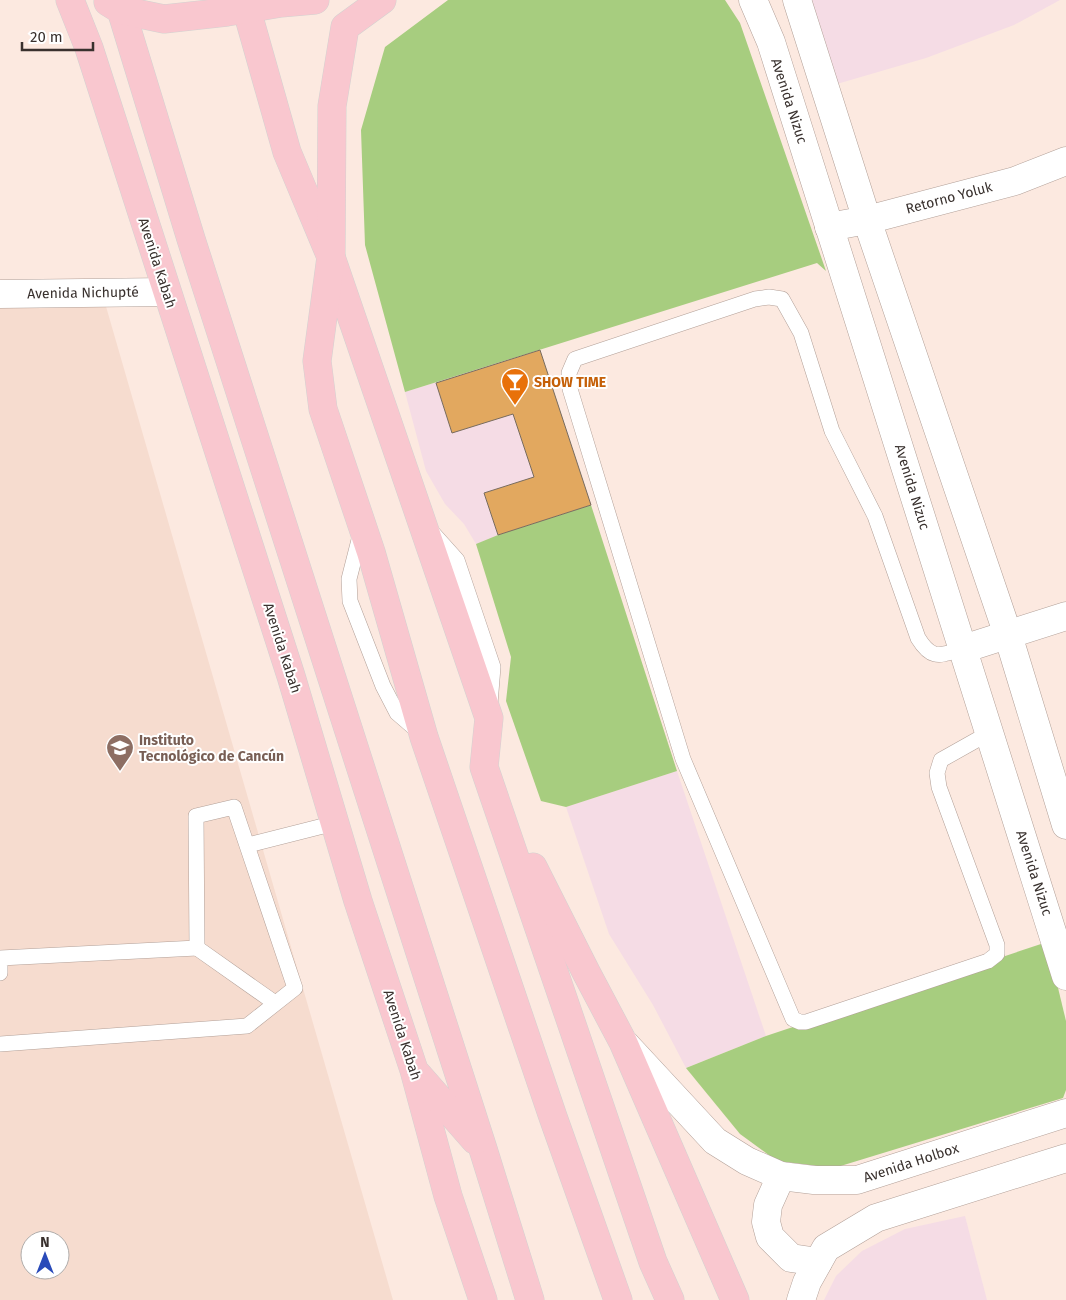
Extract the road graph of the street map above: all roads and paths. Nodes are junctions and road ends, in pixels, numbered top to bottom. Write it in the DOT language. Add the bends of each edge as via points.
graph roads {
  1 [pos="70,0"];
  2 [pos="315,0"];
  3 [pos="382,0"];
  4 [pos="753,0"];
  5 [pos="798,0"];
  6 [pos="115,3"];
  7 [pos="245,4"];
  8 [pos="1066,161"];
  9 [pos="867,220"];
  10 [pos="829,227"];
  11 [pos="191,240"];
  12 [pos="331,257"];
  13 [pos="166,292"];
  14 [pos="0,294"];
  15 [pos="184,345"];
  16 [pos="946,452"];
  17 [pos="904,465"];
  18 [pos="1066,616"];
  19 [pos="1008,635"];
  20 [pos="962,649"];
  21 [pos="989,733"];
  22 [pos="484,767"];
  23 [pos="335,823"];
  24 [pos="1066,825"];
  25 [pos="248,845"];
  26 [pos="197,948"];
  27 [pos="0,973"];
  28 [pos="1066,976"];
  29 [pos="275,1003"];
  30 [pos="623,1042"];
  31 [pos="0,1044"];
  32 [pos="414,1070"];
  33 [pos="1066,1113"];
  34 [pos="483,1149"];
  35 [pos="1066,1158"];
  36 [pos="781,1176"];
  37 [pos="818,1262"];
  38 [pos="483,1300"];
  39 [pos="530,1300"];
  40 [pos="618,1300"];
  41 [pos="670,1300"];
  42 [pos="735,1300"];
  43 [pos="801,1300"];
  1 -- 13 [label="main road, Avenida Kabah" via="89,48"];
  2 -- 7 [label="main road"];
  3 -- 12 [label="main road" via="345,27 332,106"];
  4 -- 10 [label="street, Avenida Nizuc" via="771,42"];
  5 -- 9 [label="street"];
  6 -- 7 [label="main road" via="164,19"];
  6 -- 11 [label="main road"];
  7 -- 12 [label="main road" via="287,152"];
  8 -- 9 [label="street, Retorno Yoluk" via="1015,181"];
  9 -- 10 [label="street, Retorno Yoluk"];
  9 -- 16 [label="street"];
  10 -- 17 [label="street, Avenida Nizuc"];
  11 -- 15 [label="main road"];
  11 -- 34 [label="main road"];
  12 -- 22 [label="main road" via="489,718"];
  12 -- 40 [label="main road" via="317,361 323,409 363,526 424,737"];
  13 -- 14 [label="street, Avenida Nichupté"];
  13 -- 15 [label="main road, Avenida Kabah"];
  15 -- 23 [label="main road, Avenida Kabah"];
  16 -- 17 [label="street"];
  16 -- 19 [label="street"];
  17 -- 20 [label="street, Avenida Nizuc"];
  18 -- 19 [label="street"];
  19 -- 20 [label="street"];
  19 -- 24 [label="street"];
  20 -- 21 [label="street, Avenida Nizuc"];
  20 -- 21 [label="lane" via="937,655 926,651 918,638 876,516 832,431 801,333 782,299 755,299 575,359 569,373 570,389 683,759 792,1019 806,1022 988,961 997,954 998,945 939,788 937,773 941,760"];
  21 -- 28 [label="street, Avenida Nizuc"];
  22 -- 30 [label="main road"];
  22 -- 41 [label="main road" via="653,1262"];
  23 -- 25 [label="lane"];
  23 -- 32 [label="main road, Avenida Kabah"];
  25 -- 26 [label="lane" via="234,807 196,816"];
  25 -- 29 [label="lane" via="295,988"];
  26 -- 27 [label="lane" via="0,958"];
  26 -- 29 [label="lane"];
  29 -- 31 [label="lane" via="247,1026"];
  30 -- 36 [label="street, Avenida Holbox" via="715,1141 747,1161"];
  30 -- 42 [label="main road"];
  32 -- 34 [label="main road"];
  32 -- 38 [label="main road, Avenida Kabah" via="448,1196"];
  33 -- 36 [label="street, Avenida Holbox" via="856,1180"];
  34 -- 39 [label="main road"];
  35 -- 37 [label="street" via="876,1218 826,1248"];
  36 -- 37 [label="street" via="768,1205 766,1222 770,1237 791,1258"];
  37 -- 43 [label="street"];
}
